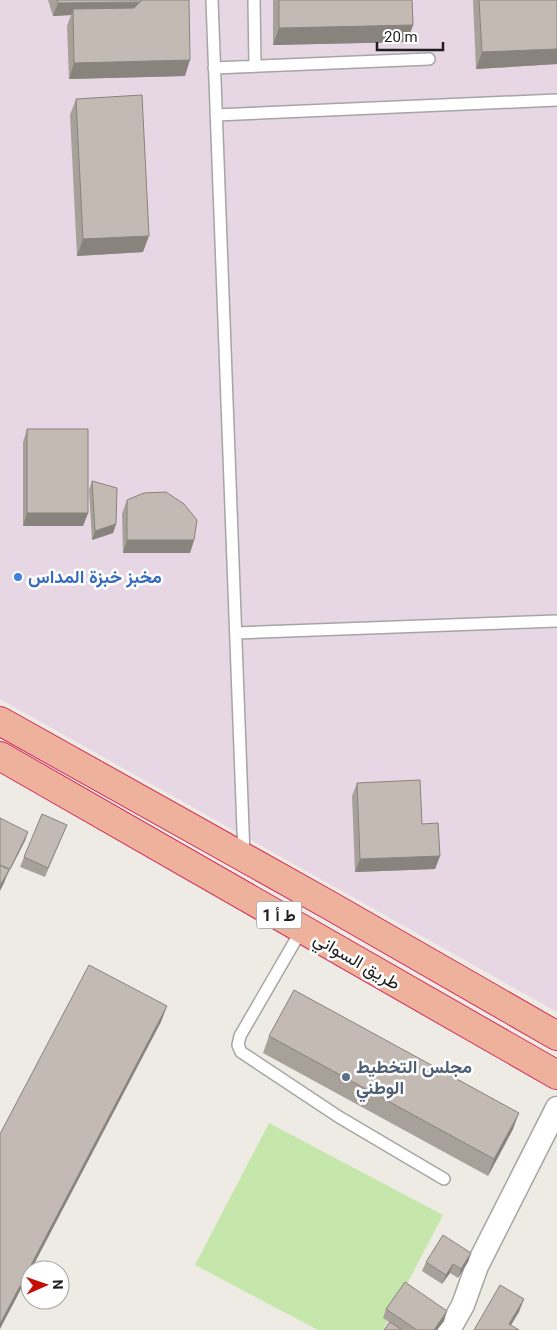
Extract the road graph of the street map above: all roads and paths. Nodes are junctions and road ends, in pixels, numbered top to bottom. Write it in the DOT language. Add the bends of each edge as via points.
graph roads {
  1 [pos="212,0"];
  2 [pos="254,0"];
  3 [pos="429,59"];
  4 [pos="255,66"];
  5 [pos="214,68"];
  6 [pos="557,100"];
  7 [pos="216,115"];
  8 [pos="557,621"];
  9 [pos="236,633"];
  10 [pos="0,721"];
  11 [pos="0,756"];
  12 [pos="244,858"];
  13 [pos="302,930"];
  14 [pos="557,1036"];
  15 [pos="557,1076"];
  16 [pos="557,1108"];
  17 [pos="444,1179"];
  18 [pos="449,1330"];
  1 -- 5 [label="lane"];
  2 -- 4 [label="lane"];
  3 -- 4 [label="lane"];
  4 -- 5 [label="lane"];
  5 -- 7 [label="lane"];
  6 -- 7 [label="lane"];
  7 -- 9 [label="lane"];
  8 -- 9 [label="lane"];
  9 -- 12 [label="lane"];
  10 -- 12 [label="highway, طريق السواني / ط أ 1"];
  11 -- 13 [label="highway, طريق السواني / ط أ 1"];
  12 -- 14 [label="highway, طريق السواني / ط أ 1"];
  13 -- 15 [label="highway, طريق السواني / ط أ 1"];
  13 -- 17 [label="lane" via="240,1036 238,1045 241,1052 339,1117"];
  16 -- 18 [label="street"];
}
